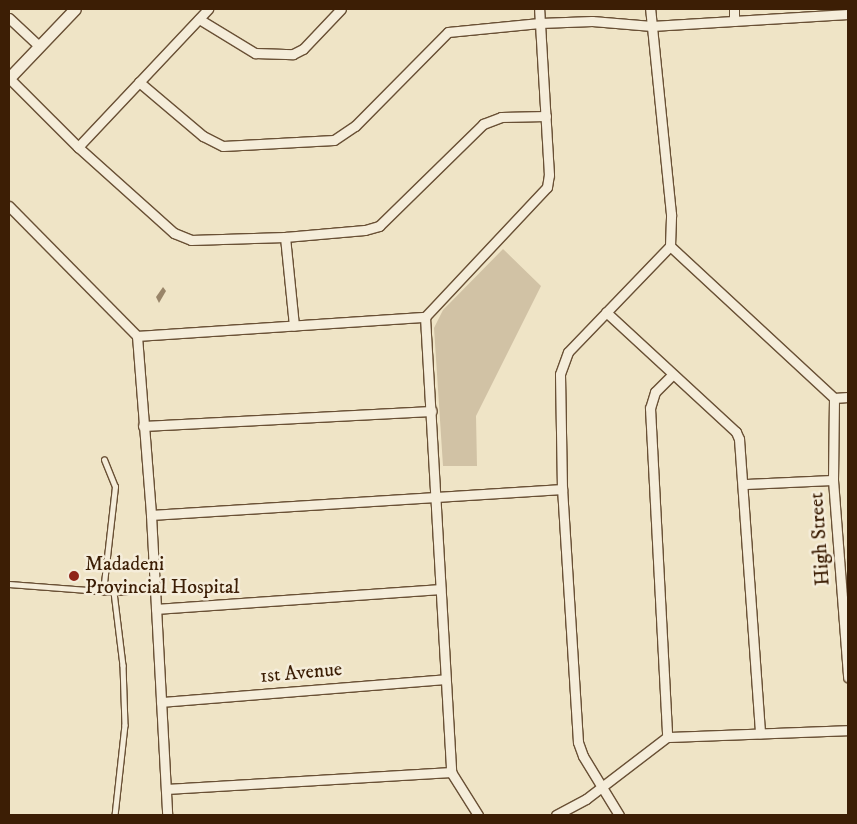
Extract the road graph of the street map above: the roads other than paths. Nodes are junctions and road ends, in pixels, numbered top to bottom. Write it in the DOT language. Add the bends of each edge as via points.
graph roads {
  1 [pos="75,9"];
  2 [pos="208,9"];
  3 [pos="341,9"];
  4 [pos="539,9"];
  5 [pos="650,9"];
  6 [pos="734,9"];
  7 [pos="821,12"];
  8 [pos="848,14"];
  9 [pos="9,18"];
  10 [pos="199,18"];
  11 [pos="734,21"];
  12 [pos="540,23"];
  13 [pos="652,26"];
  14 [pos="38,46"];
  15 [pos="9,78"];
  16 [pos="139,82"];
  17 [pos="546,116"];
  18 [pos="78,147"];
  19 [pos="9,206"];
  20 [pos="285,237"];
  21 [pos="670,246"];
  22 [pos="606,312"];
  23 [pos="425,317"];
  24 [pos="294,326"];
  25 [pos="137,336"];
  26 [pos="672,375"];
  27 [pos="848,397"];
  28 [pos="834,398"];
  29 [pos="432,411"];
  30 [pos="143,426"];
  31 [pos="104,460"];
  32 [pos="833,480"];
  33 [pos="745,484"];
  34 [pos="562,489"];
  35 [pos="436,496"];
  36 [pos="151,515"];
  37 [pos="9,584"];
  38 [pos="155,589"];
  39 [pos="440,589"];
  40 [pos="103,592"];
  41 [pos="114,592"];
  42 [pos="156,609"];
  43 [pos="848,677"];
  44 [pos="444,679"];
  45 [pos="162,702"];
  46 [pos="848,730"];
  47 [pos="760,733"];
  48 [pos="667,738"];
  49 [pos="452,772"];
  50 [pos="601,786"];
  51 [pos="166,789"];
  52 [pos="115,815"];
  53 [pos="167,815"];
  54 [pos="478,815"];
  55 [pos="556,815"];
  56 [pos="619,815"];
  1 -- 14 [label="street"];
  2 -- 10 [label="street"];
  3 -- 10 [label="street" via="303,49 294,54 255,52"];
  4 -- 12 [label="street"];
  5 -- 13 [label="street"];
  6 -- 11 [label="street"];
  7 -- 8 [label="street"];
  7 -- 11 [label="street"];
  9 -- 14 [label="street"];
  10 -- 16 [label="street"];
  11 -- 13 [label="street"];
  12 -- 13 [label="street" via="592,21"];
  12 -- 16 [label="street" via="453,31 441,36 355,126 334,140 223,146 203,136"];
  12 -- 17 [label="street"];
  13 -- 21 [label="street" via="671,214"];
  14 -- 15 [label="street"];
  15 -- 18 [label="street"];
  16 -- 18 [label="street"];
  17 -- 20 [label="street" via="501,117 483,124 379,226"];
  17 -- 23 [label="street" via="549,175 544,192"];
  18 -- 20 [label="street" via="183,239"];
  19 -- 25 [label="street"];
  20 -- 24 [label="street"];
  21 -- 22 [label="street"];
  21 -- 28 [label="street"];
  22 -- 26 [label="street"];
  22 -- 34 [label="street" via="568,352 561,364"];
  23 -- 24 [label="street"];
  23 -- 29 [label="street"];
  24 -- 25 [label="street"];
  25 -- 30 [label="street"];
  26 -- 33 [label="street" via="736,432 741,446"];
  26 -- 48 [label="street" via="654,392 650,408"];
  27 -- 28 [label="street"];
  28 -- 32 [label="street, High Street"];
  29 -- 30 [label="street"];
  29 -- 35 [label="street"];
  30 -- 36 [label="street"];
  31 -- 40 [label="lane" via="115,487"];
  32 -- 33 [label="street"];
  32 -- 43 [label="street, High Street"];
  33 -- 47 [label="street"];
  34 -- 35 [label="street"];
  34 -- 50 [label="street" via="578,742"];
  35 -- 36 [label="street"];
  35 -- 39 [label="street"];
  36 -- 38 [label="street"];
  37 -- 40 [label="lane"];
  38 -- 41 [label="lane"];
  38 -- 42 [label="street"];
  39 -- 42 [label="street"];
  39 -- 44 [label="street"];
  40 -- 41 [label="lane"];
  41 -- 52 [label="lane" via="123,665 125,725"];
  42 -- 45 [label="street"];
  44 -- 45 [label="street, 1st Avenue"];
  44 -- 49 [label="street"];
  45 -- 51 [label="street"];
  46 -- 47 [label="street"];
  47 -- 48 [label="street"];
  48 -- 50 [label="street"];
  49 -- 51 [label="street"];
  49 -- 54 [label="street"];
  50 -- 55 [label="street" via="586,799"];
  50 -- 56 [label="street"];
  51 -- 53 [label="street"];
}
